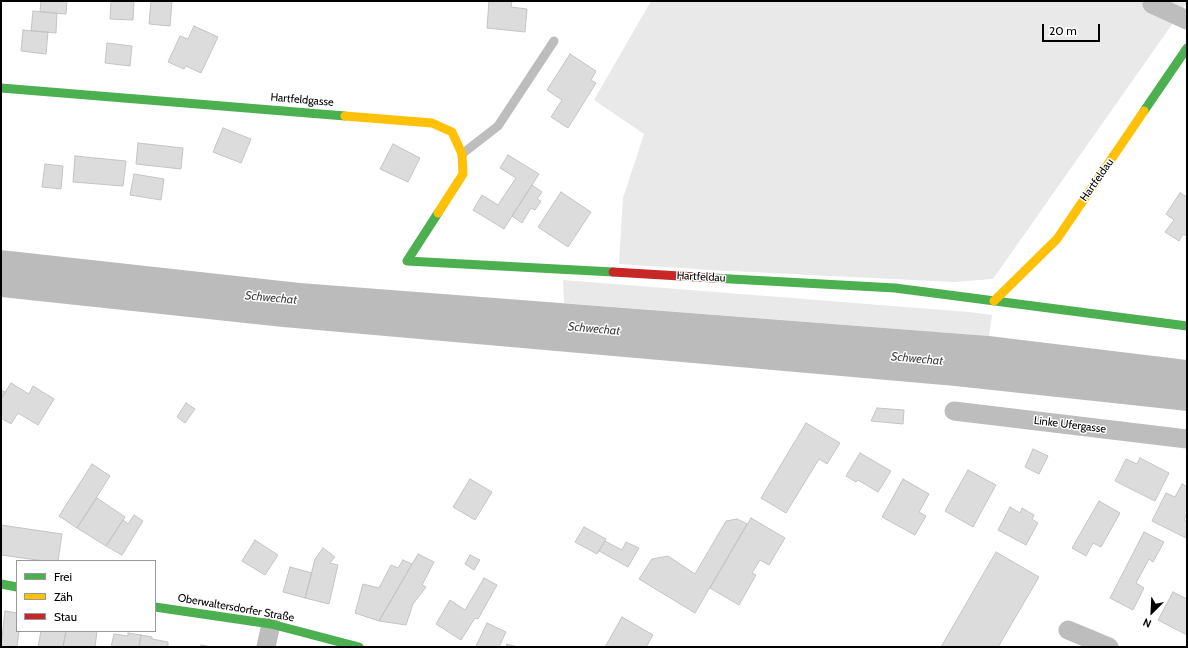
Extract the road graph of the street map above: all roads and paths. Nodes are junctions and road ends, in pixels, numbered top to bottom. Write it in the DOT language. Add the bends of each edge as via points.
graph roads {
  1 [pos="1152,4"];
  2 [pos="1187,20"];
  3 [pos="554,41"];
  4 [pos="1187,48"];
  5 [pos="1,88"];
  6 [pos="462,154"];
  7 [pos="407,261"];
  8 [pos="994,301"];
  9 [pos="1187,326"];
  10 [pos="954,411"];
  11 [pos="1187,439"];
  12 [pos="1,584"];
  13 [pos="16,587"];
  14 [pos="156,607"];
  15 [pos="271,624"];
  16 [pos="1068,630"];
  17 [pos="266,647"];
  18 [pos="359,647"];
  19 [pos="1109,647"];
  1 -- 2 [label="street"];
  3 -- 6 [label="lane" via="498,126"];
  4 -- 8 [label="street, Hartfeldau" via="1057,239"];
  5 -- 6 [label="street, Hartfeldgasse" via="432,123 452,132"];
  6 -- 7 [label="street, Hartfeldgasse" via="463,174"];
  7 -- 8 [label="street, Hartfeldau" via="895,288"];
  8 -- 9 [label="street, Hartfeldau"];
  10 -- 11 [label="street, Linke Ufergasse"];
  12 -- 13 [label="street"];
  14 -- 15 [label="street, Oberwaltersdorfer Straße"];
  15 -- 17 [label="street"];
  15 -- 18 [label="street, Oberwaltersdorfer Straße"];
  16 -- 19 [label="street"];
}
